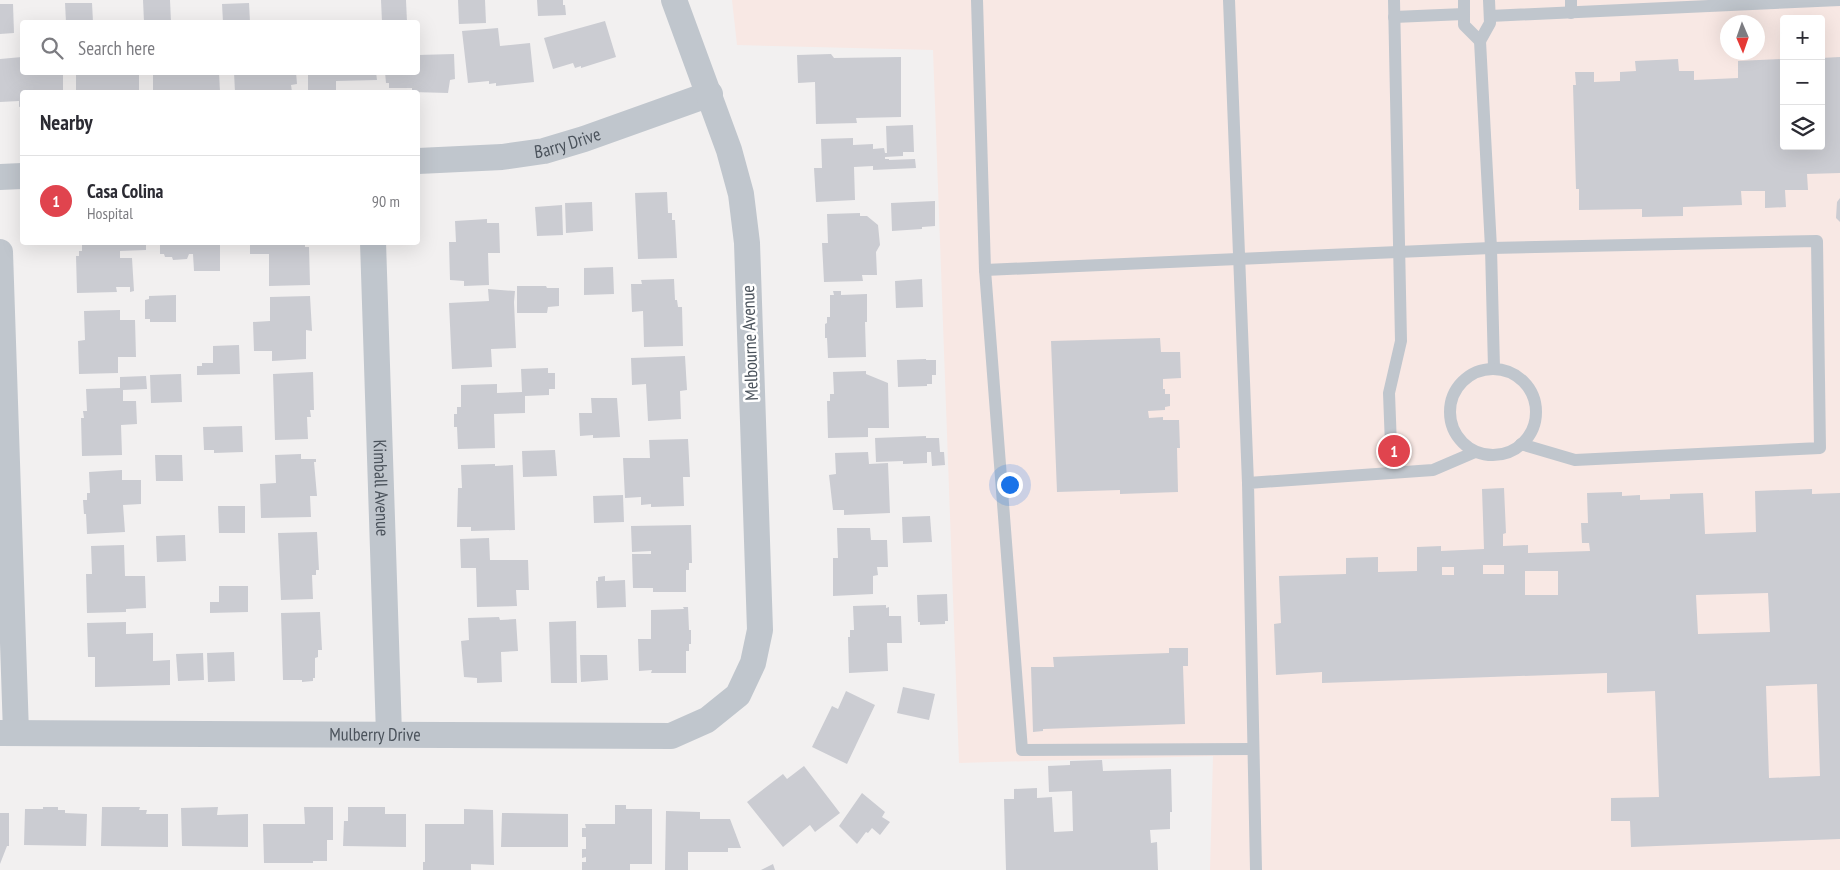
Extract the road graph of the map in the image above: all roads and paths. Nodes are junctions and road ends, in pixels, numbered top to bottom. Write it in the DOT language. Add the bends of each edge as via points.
graph roads {
  1 [pos="674,0"];
  2 [pos="977,0"];
  3 [pos="1229,0"];
  4 [pos="1394,0"];
  5 [pos="1464,0"];
  6 [pos="1489,0"];
  7 [pos="1840,0"];
  8 [pos="1571,6"];
  9 [pos="1464,14"];
  10 [pos="1490,16"];
  11 [pos="1394,17"];
  12 [pos="1480,41"];
  13 [pos="710,94"];
  14 [pos="420,161"];
  15 [pos="20,176"];
  16 [pos="0,177"];
  17 [pos="373,245"];
  18 [pos="1491,248"];
  19 [pos="0,252"];
  20 [pos="1400,253"];
  21 [pos="1239,258"];
  22 [pos="985,270"];
  23 [pos="1494,368"];
  24 [pos="1521,444"];
  25 [pos="1475,452"];
  26 [pos="1392,472"];
  27 [pos="1248,483"];
  28 [pos="738,695"];
  29 [pos="8,733"];
  30 [pos="389,734"];
  31 [pos="1253,749"];
  32 [pos="1256,870"];
  1 -- 13 [label="street, Melbourne Avenue"];
  2 -- 22 [label="lane"];
  3 -- 21 [label="lane"];
  4 -- 11 [label="lane"];
  5 -- 9 [label="lane"];
  6 -- 10 [label="lane"];
  7 -- 8 [label="lane"];
  8 -- 10 [label="lane"];
  9 -- 11 [label="lane"];
  9 -- 12 [label="lane" via="1464,25"];
  10 -- 12 [label="lane" via="1490,23"];
  11 -- 20 [label="lane"];
  12 -- 18 [label="lane"];
  13 -- 14 [label="street, Barry Drive" via="544,151 502,157"];
  13 -- 28 [label="street, Melbourne Avenue" via="741,194 746,243 760,630 753,663"];
  15 -- 16 [label="street"];
  17 -- 30 [label="street, Kimball Avenue"];
  18 -- 20 [label="lane"];
  18 -- 23 [label="lane"];
  18 -- 24 [label="lane" via="1817,241 1820,448 1575,460"];
  19 -- 29 [label="street"];
  20 -- 21 [label="lane"];
  20 -- 26 [label="lane" via="1401,341 1389,393"];
  21 -- 22 [label="lane"];
  21 -- 27 [label="lane"];
  22 -- 31 [label="lane" via="1022,750"];
  23 -- 24 [label="lane" via="1518,376 1529,386 1535,399 1534,427"];
  23 -- 25 [label="lane" via="1465,378 1450,403 1454,432"];
  24 -- 25 [label="lane" via="1503,454"];
  25 -- 26 [label="lane" via="1432,470"];
  26 -- 27 [label="lane"];
  27 -- 31 [label="lane"];
  28 -- 30 [label="street, Mulberry Drive" via="707,720 670,736"];
  29 -- 30 [label="street, Mulberry Drive"];
  31 -- 32 [label="lane"];
}
